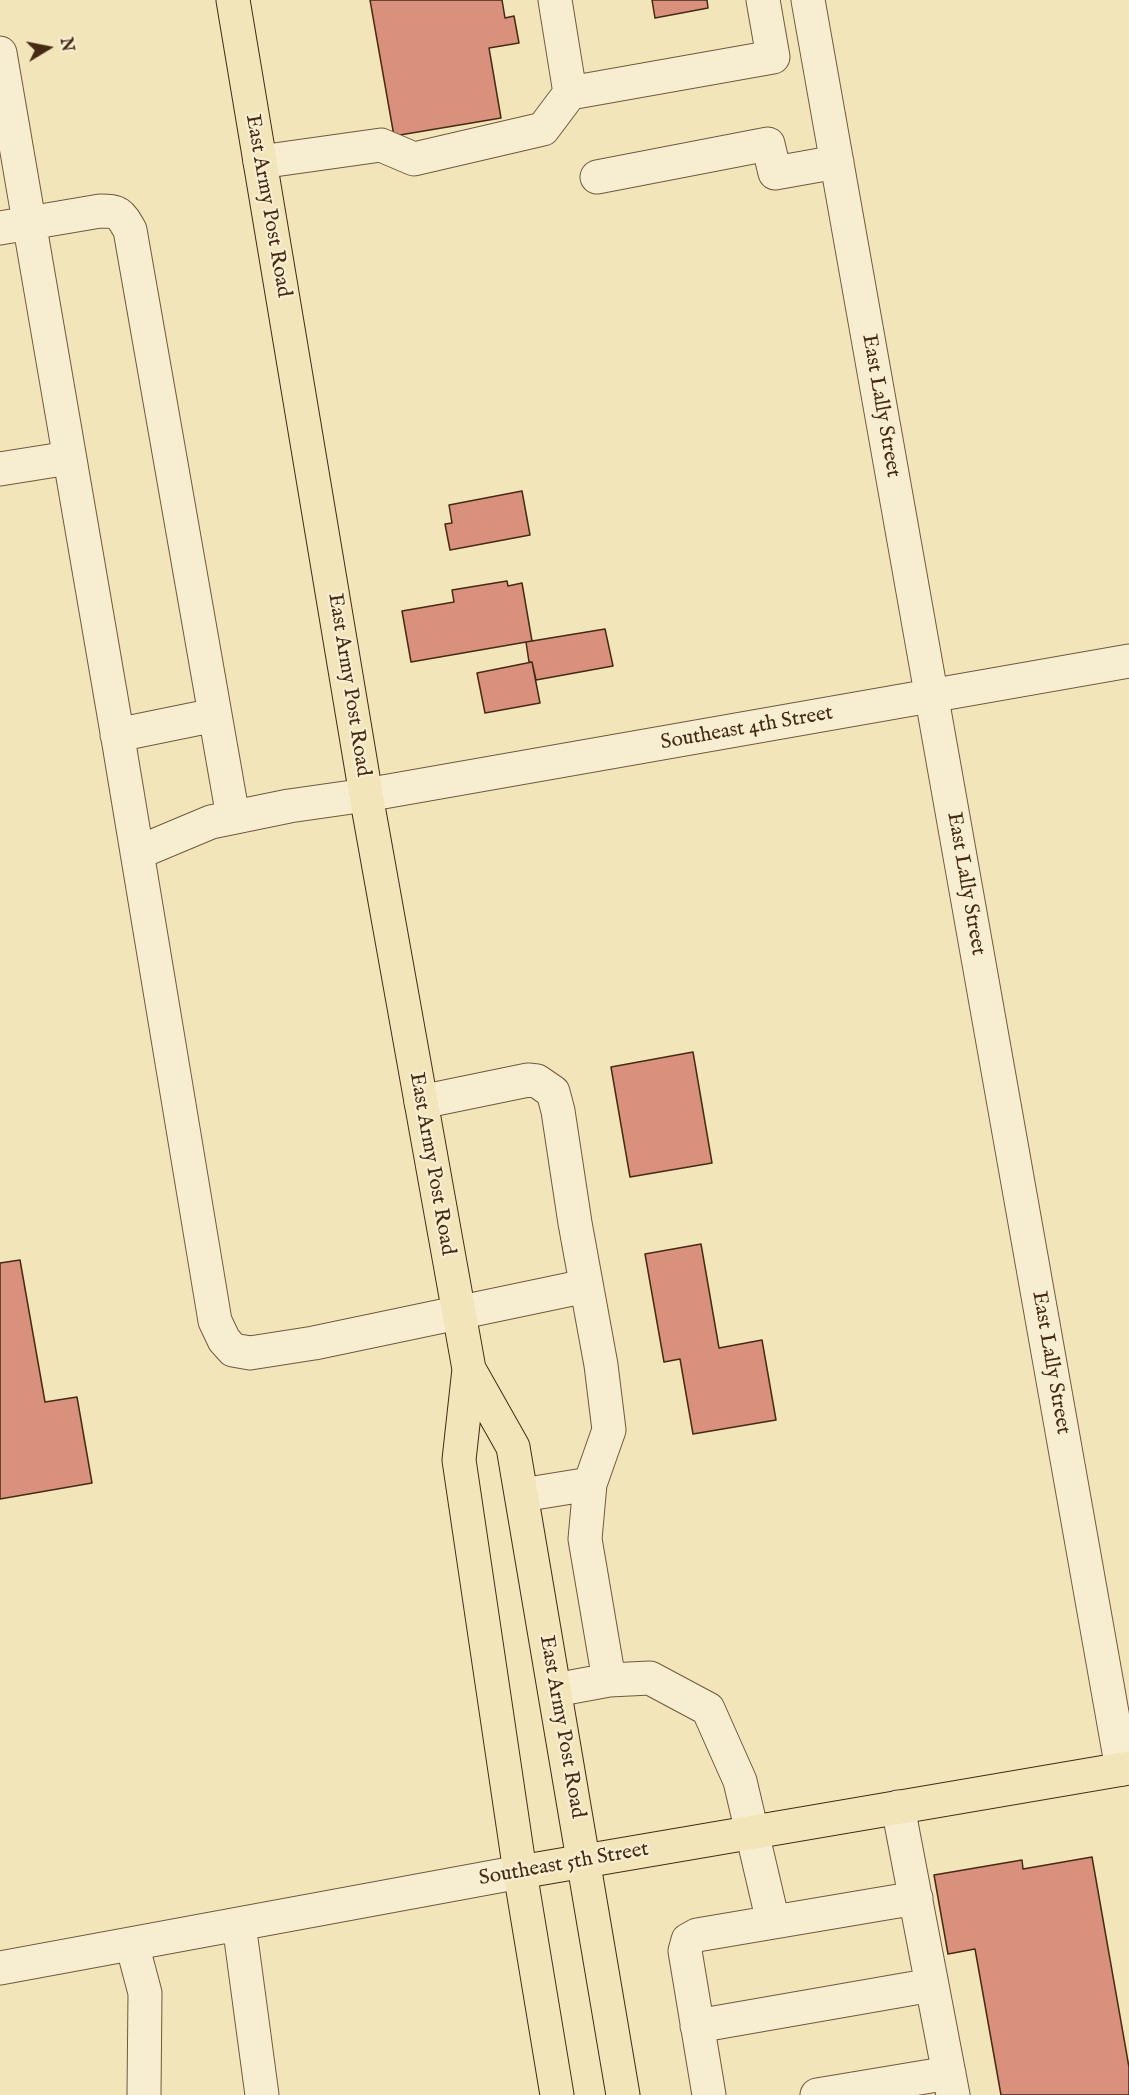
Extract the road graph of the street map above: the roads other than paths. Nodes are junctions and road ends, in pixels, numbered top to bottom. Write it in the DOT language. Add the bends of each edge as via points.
graph roads {
  1 [pos="233,0"];
  2 [pos="555,0"];
  3 [pos="764,0"];
  4 [pos="808,0"];
  5 [pos="0,53"];
  6 [pos="570,93"];
  7 [pos="260,162"];
  8 [pos="837,162"];
  9 [pos="597,177"];
  10 [pos="14,225"];
  11 [pos="69,458"];
  12 [pos="0,469"];
  13 [pos="1129,661"];
  14 [pos="932,696"];
  15 [pos="215,715"];
  16 [pos="117,735"];
  17 [pos="366,795"];
  18 [pos="233,818"];
  19 [pos="137,853"];
  20 [pos="421,1101"];
  21 [pos="586,1286"];
  22 [pos="458,1313"];
  23 [pos="469,1369"];
  24 [pos="590,1484"];
  25 [pos="522,1495"];
  26 [pos="609,1680"];
  27 [pos="555,1690"];
  28 [pos="1125,1768"];
  29 [pos="898,1807"];
  30 [pos="752,1832"];
  31 [pos="584,1860"];
  32 [pos="520,1872"];
  33 [pos="916,1898"];
  34 [pos="773,1922"];
  35 [pos="239,1924"];
  36 [pos="132,1944"];
  37 [pos="0,1968"];
  38 [pos="932,1985"];
  39 [pos="697,2026"];
  40 [pos="951,2084"];
  41 [pos="144,2095"];
  42 [pos="262,2095"];
  43 [pos="557,2095"];
  44 [pos="623,2095"];
  45 [pos="709,2095"];
  46 [pos="817,2095"];
  1 -- 7 [label="main road, East Army Post Road"];
  2 -- 6 [label="street"];
  3 -- 6 [label="street" via="773,57"];
  4 -- 8 [label="street, East Lally Street"];
  5 -- 10 [label="street"];
  6 -- 7 [label="street" via="543,129 414,159 381,145"];
  7 -- 17 [label="main road, East Army Post Road"];
  8 -- 9 [label="street" via="775,173 768,144"];
  8 -- 14 [label="street, East Lally Street"];
  10 -- 11 [label="street"];
  10 -- 15 [label="street" via="116,211 130,230"];
  11 -- 12 [label="street"];
  11 -- 16 [label="street"];
  13 -- 14 [label="street, Southeast 4th Street"];
  14 -- 17 [label="street, Southeast 4th Street"];
  14 -- 28 [label="street, East Lally Street"];
  15 -- 16 [label="street"];
  15 -- 18 [label="street"];
  16 -- 19 [label="street"];
  17 -- 18 [label="street, Southeast 4th Street"];
  17 -- 20 [label="main road, East Army Post Road"];
  18 -- 19 [label="street, Southeast 4th Street" via="211,822"];
  19 -- 22 [label="street" via="215,1321 224,1340 233,1350 250,1353"];
  20 -- 21 [label="street" via="528,1080 553,1092"];
  20 -- 22 [label="main road, East Army Post Road"];
  21 -- 22 [label="street"];
  21 -- 24 [label="street" via="609,1430"];
  22 -- 23 [label="main road, East Army Post Road"];
  23 -- 25 [label="main road, East Army Post Road" via="513,1447"];
  23 -- 32 [label="main road, East Army Post Road" via="459,1460"];
  24 -- 25 [label="street"];
  24 -- 26 [label="street" via="585,1539"];
  25 -- 27 [label="main road, East Army Post Road"];
  26 -- 27 [label="street"];
  26 -- 30 [label="street" via="650,1678 708,1709 740,1781"];
  27 -- 31 [label="main road, East Army Post Road"];
  28 -- 29 [label="main road, Southeast 5th Street"];
  29 -- 30 [label="main road, Southeast 5th Street"];
  29 -- 33 [label="street"];
  30 -- 31 [label="main road, Southeast 5th Street"];
  30 -- 34 [label="street"];
  31 -- 32 [label="main road, Southeast 5th Street"];
  31 -- 44 [label="main road, East Army Post Road"];
  32 -- 35 [label="street, Southeast 5th Street"];
  32 -- 43 [label="main road, East Army Post Road"];
  33 -- 34 [label="street"];
  33 -- 38 [label="street"];
  34 -- 39 [label="street" via="697,1935 688,1940 685,1952"];
  35 -- 36 [label="street, Southeast 5th Street"];
  35 -- 42 [label="street"];
  36 -- 37 [label="street, Southeast 5th Street"];
  36 -- 41 [label="street" via="146,1993"];
  38 -- 39 [label="street"];
  38 -- 40 [label="street"];
  39 -- 45 [label="street"];
  40 -- 46 [label="street"];
}
